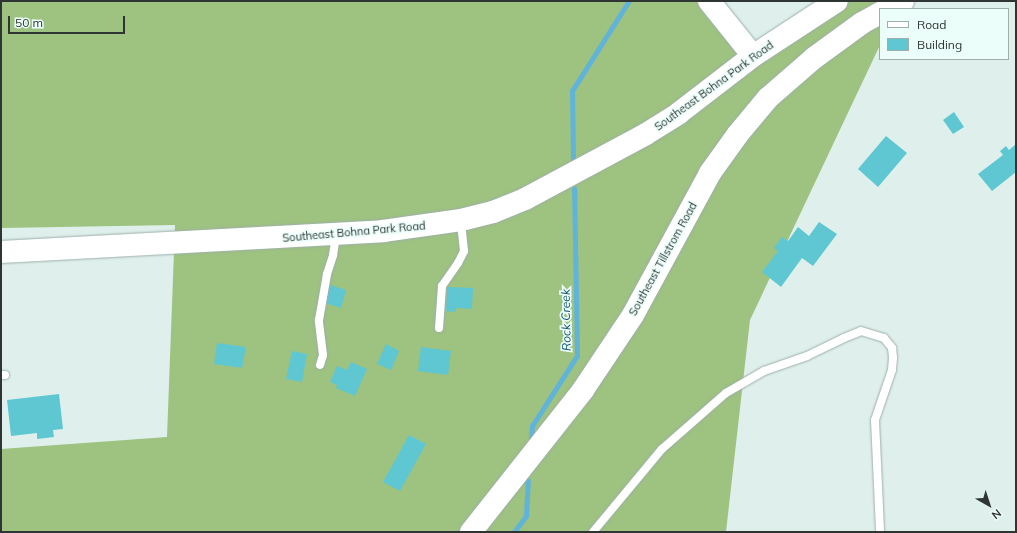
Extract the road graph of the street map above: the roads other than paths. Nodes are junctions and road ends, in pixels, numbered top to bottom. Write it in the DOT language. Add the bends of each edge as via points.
graph roads {
  1 [pos="709,1"];
  2 [pos="837,1"];
  3 [pos="903,1"];
  4 [pos="890,8"];
  5 [pos="879,14"];
  6 [pos="753,56"];
  7 [pos="461,220"];
  8 [pos="336,234"];
  9 [pos="1,252"];
  10 [pos="439,328"];
  11 [pos="320,365"];
  12 [pos="471,532"];
  13 [pos="594,532"];
  14 [pos="880,532"];
  1 -- 6 [label="street"];
  2 -- 6 [label="street, Southeast Bohna Park Road"];
  3 -- 4 [label="street"];
  5 -- 12 [label="street, Southeast Tillstrom Road" via="814,58 768,98 738,134 710,173 633,315 600,365"];
  6 -- 7 [label="street, Southeast Bohna Park Road" via="679,113 615,152 525,199 493,212"];
  7 -- 8 [label="street, Southeast Bohna Park Road" via="384,231"];
  7 -- 10 [label="lane" via="464,251 442,286"];
  8 -- 9 [label="street, Southeast Bohna Park Road"];
  8 -- 11 [label="lane" via="319,320 323,355"];
  13 -- 14 [label="lane" via="662,449 726,392 764,371 807,356 861,331 884,338 892,348 893,358 892,370 875,420"];
}
